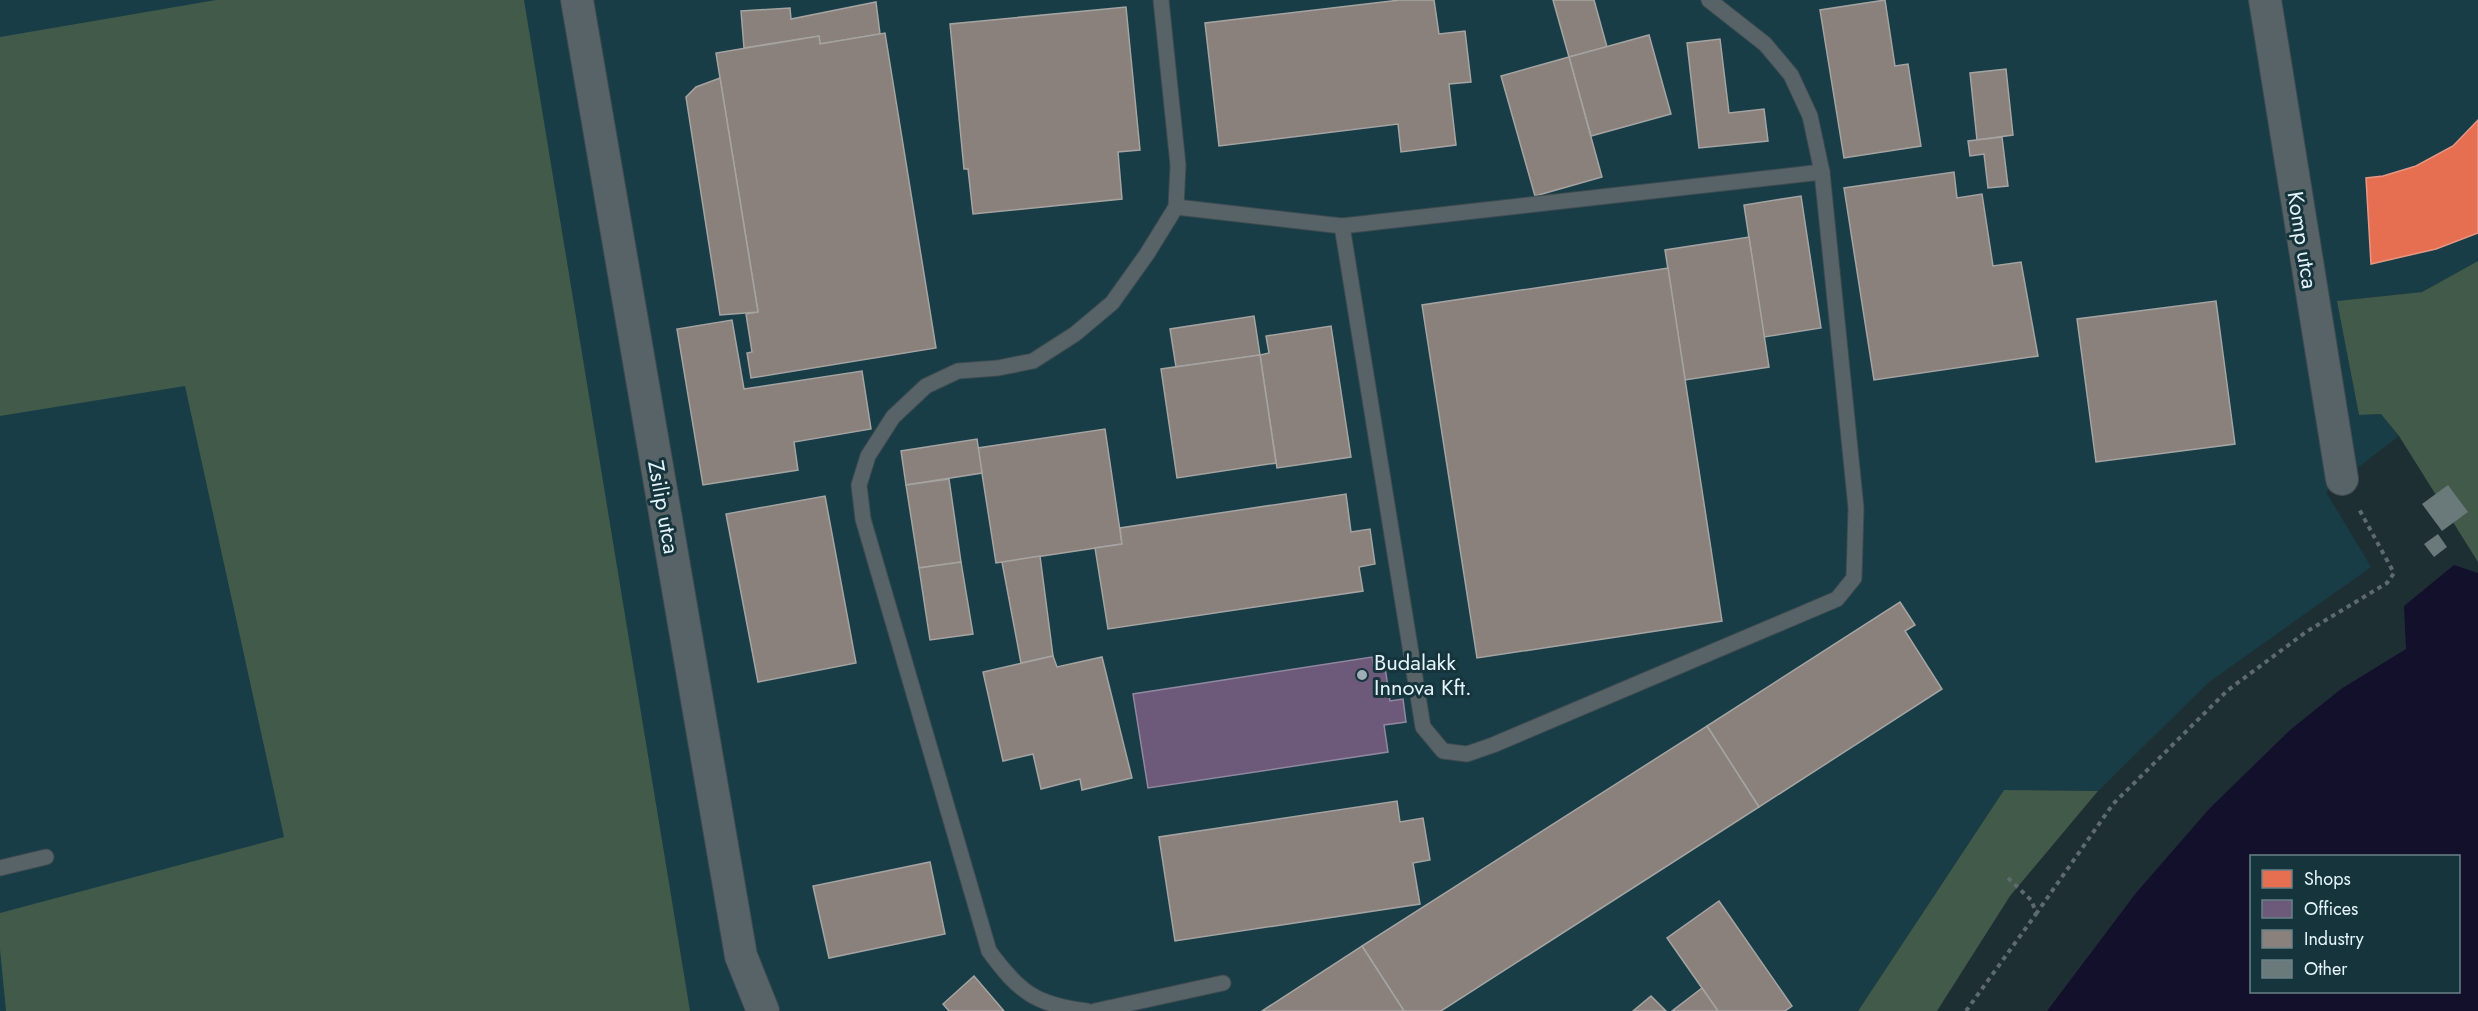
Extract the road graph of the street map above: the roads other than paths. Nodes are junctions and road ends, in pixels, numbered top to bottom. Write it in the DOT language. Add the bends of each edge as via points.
graph roads {
  1 [pos="577,0"];
  2 [pos="1161,0"];
  3 [pos="1709,0"];
  4 [pos="2265,0"];
  5 [pos="1822,172"];
  6 [pos="1176,207"];
  7 [pos="1342,226"];
  8 [pos="2342,479"];
  9 [pos="46,856"];
  10 [pos="0,868"];
  11 [pos="1223,982"];
  12 [pos="763,1011"];
  13 [pos="1087,1011"];
  14 [pos="1095,1011"];
  1 -- 12 [label="street, Zsilip utca" via="741,956"];
  2 -- 6 [label="lane" via="1178,165"];
  3 -- 5 [label="lane" via="1765,44 1791,75 1810,116"];
  4 -- 8 [label="street, Komp utca"];
  5 -- 7 [label="lane"];
  5 -- 7 [label="lane" via="1856,508 1854,578 1837,598 1467,754 1443,751 1423,727"];
  6 -- 7 [label="lane"];
  6 -- 13 [label="lane" via="1112,303 1075,334 1033,361 958,372 926,386 893,417 868,456 859,485 863,519 989,951 1010,980 1034,997 1063,1008"];
  9 -- 10 [label="lane"];
  11 -- 14 [label="lane"];
}
